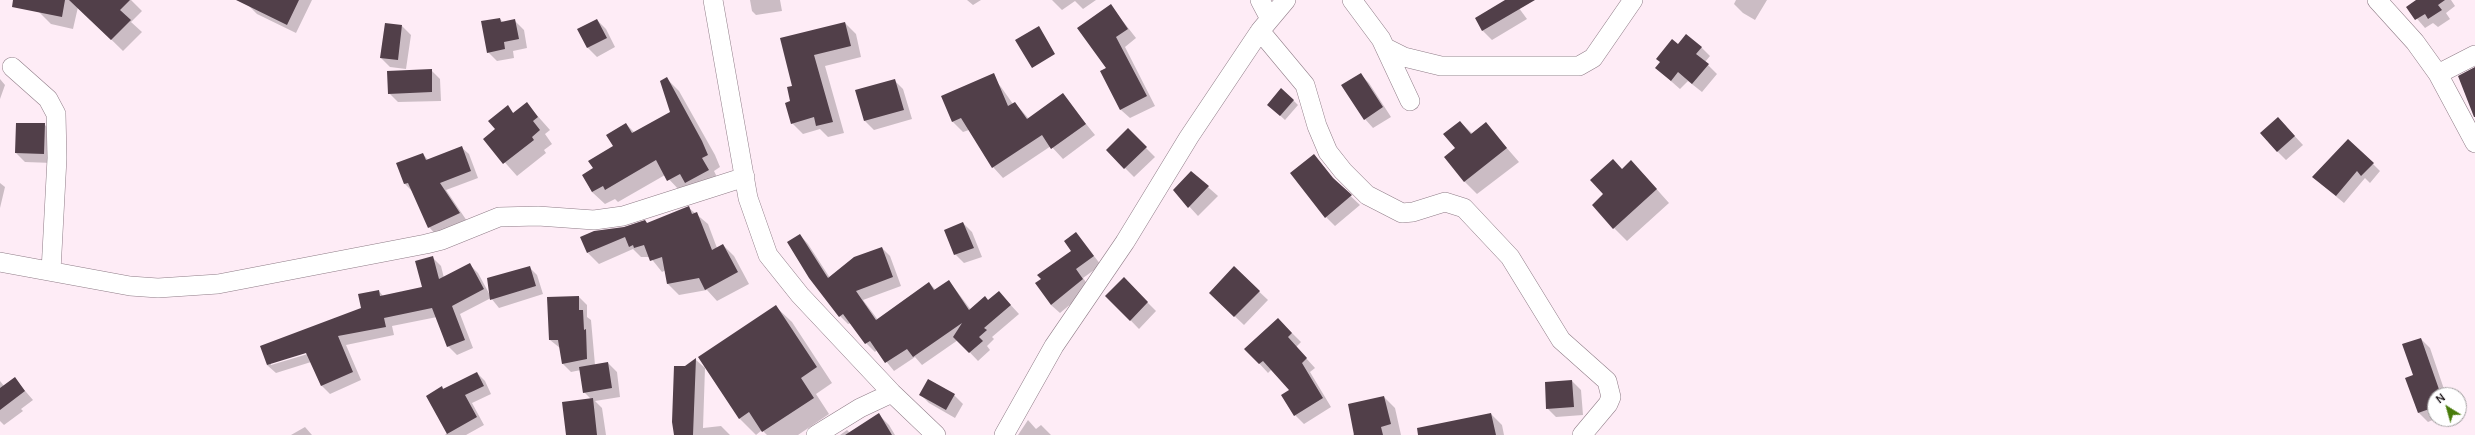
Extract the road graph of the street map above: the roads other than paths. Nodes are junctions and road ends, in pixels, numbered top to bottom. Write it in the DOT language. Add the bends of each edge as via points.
graph roads {
  1 [pos="712,0"];
  2 [pos="1260,0"];
  3 [pos="1286,0"];
  4 [pos="1352,0"];
  5 [pos="1633,0"];
  6 [pos="2378,0"];
  7 [pos="1264,24"];
  8 [pos="1386,48"];
  9 [pos="2475,54"];
  10 [pos="12,67"];
  11 [pos="2438,74"];
  12 [pos="1410,101"];
  13 [pos="2475,143"];
  14 [pos="745,177"];
  15 [pos="0,262"];
  16 [pos="51,272"];
  17 [pos="892,393"];
  18 [pos="816,435"];
  19 [pos="936,435"];
  20 [pos="1004,435"];
  21 [pos="1582,435"];
  1 -- 14 [label="street"];
  2 -- 7 [label="street"];
  3 -- 7 [label="street"];
  4 -- 8 [label="street"];
  5 -- 8 [label="street" via="1593,58 1579,66 1440,66 1404,57"];
  6 -- 11 [label="street" via="2415,42"];
  7 -- 20 [label="street" via="1125,242 1054,346"];
  7 -- 21 [label="street" via="1305,85 1328,152 1343,172 1367,195 1402,213 1445,202 1464,208 1510,257 1561,340 1607,381 1611,397 1608,404"];
  8 -- 12 [label="street"];
  9 -- 11 [label="street"];
  10 -- 16 [label="street" via="48,99 56,114 57,158"];
  11 -- 13 [label="street"];
  14 -- 16 [label="street" via="623,216 594,220 538,216 499,217 432,243 218,284 158,288 130,286"];
  14 -- 17 [label="street" via="748,198 774,266"];
  15 -- 16 [label="street"];
  17 -- 18 [label="street" via="860,408"];
  17 -- 19 [label="street"];
}
